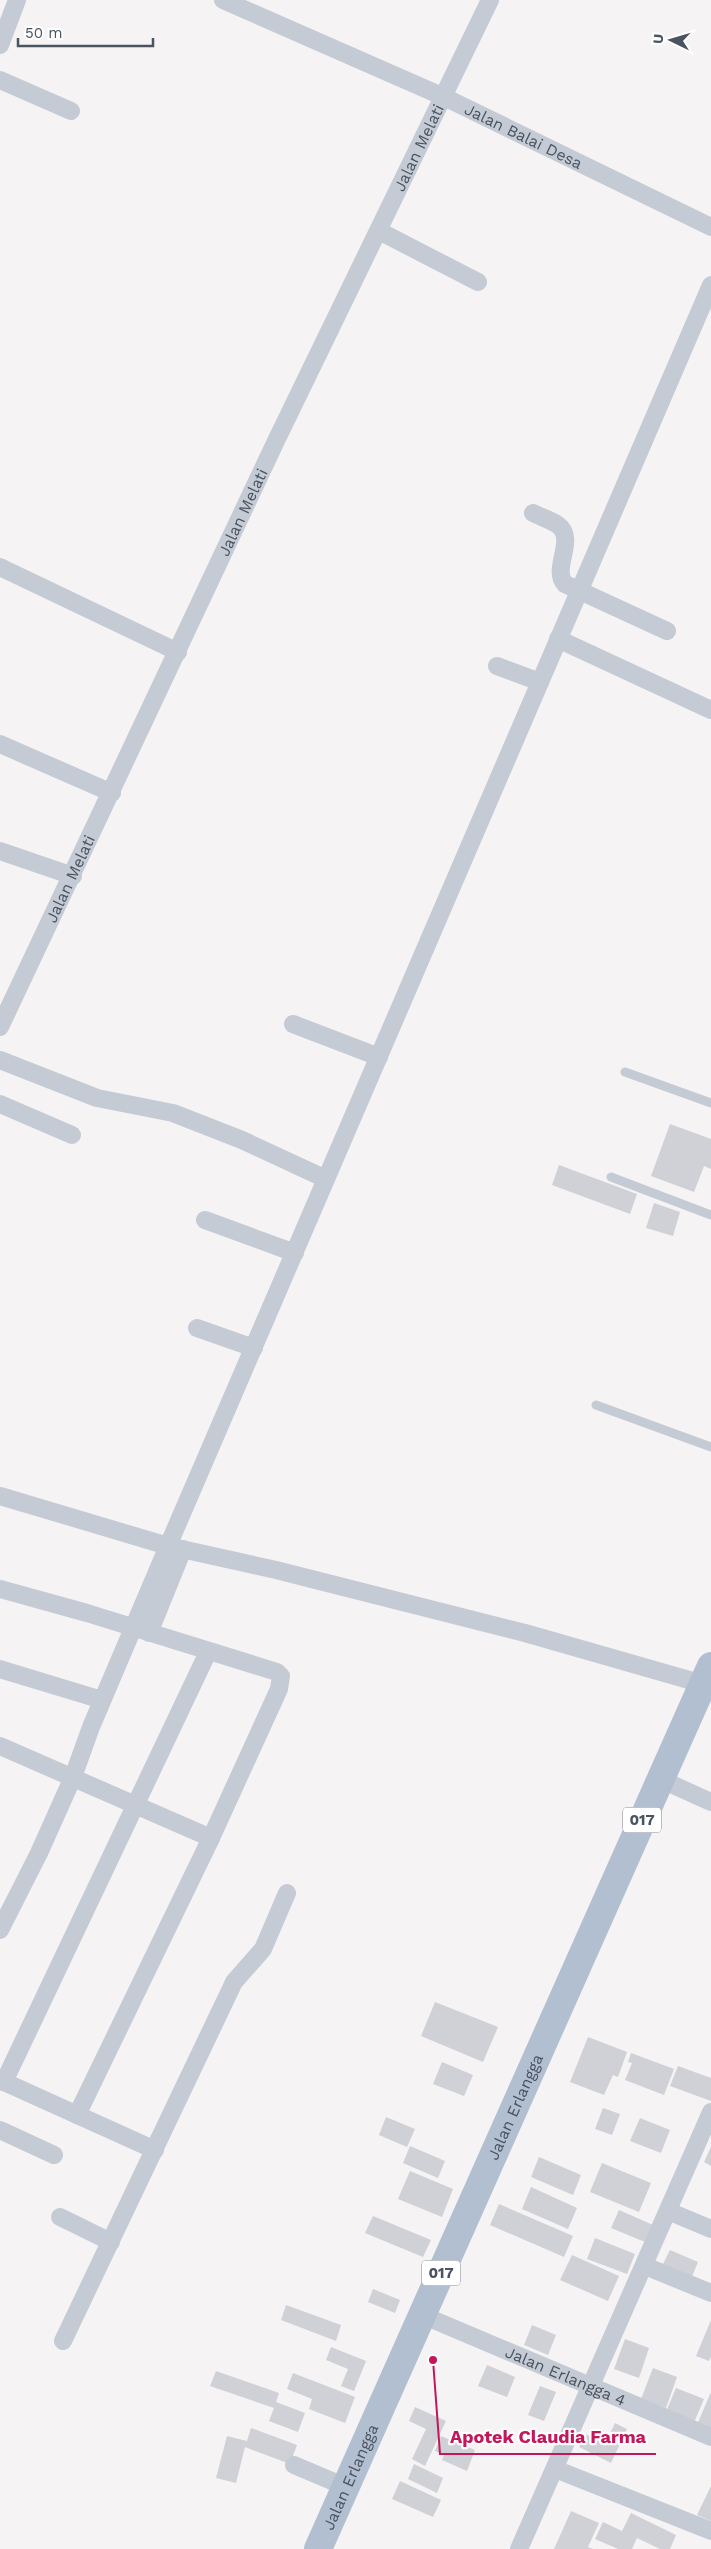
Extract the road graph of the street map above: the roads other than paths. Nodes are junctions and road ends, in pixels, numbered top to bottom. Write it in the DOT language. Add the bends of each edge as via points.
graph roads {
  1 [pos="17,0"];
  2 [pos="223,0"];
  3 [pos="490,0"];
  4 [pos="0,45"];
  5 [pos="0,80"];
  6 [pos="444,97"];
  7 [pos="71,111"];
  8 [pos="711,227"];
  9 [pos="379,231"];
  10 [pos="478,282"];
  11 [pos="711,285"];
  12 [pos="533,513"];
  13 [pos="0,567"];
  14 [pos="579,589"];
  15 [pos="667,631"];
  16 [pos="558,639"];
  17 [pos="178,652"];
  18 [pos="497,666"];
  19 [pos="540,682"];
  20 [pos="711,710"];
  21 [pos="0,744"];
  22 [pos="112,793"];
  23 [pos="0,851"];
  24 [pos="72,876"];
  25 [pos="293,1024"];
  26 [pos="0,1028"];
  27 [pos="379,1057"];
  28 [pos="0,1060"];
  29 [pos="625,1072"];
  30 [pos="711,1102"];
  31 [pos="0,1104"];
  32 [pos="72,1135"];
  33 [pos="611,1177"];
  34 [pos="326,1179"];
  35 [pos="711,1214"];
  36 [pos="205,1220"];
  37 [pos="295,1253"];
  38 [pos="197,1328"];
  39 [pos="254,1348"];
  40 [pos="596,1405"];
  41 [pos="711,1447"];
  42 [pos="0,1496"];
  43 [pos="175,1547"];
  44 [pos="0,1589"];
  45 [pos="141,1630"];
  46 [pos="208,1652"];
  47 [pos="0,1669"];
  48 [pos="707,1675"];
  49 [pos="102,1700"];
  50 [pos="0,1746"];
  51 [pos="73,1777"];
  52 [pos="660,1779"];
  53 [pos="711,1802"];
  54 [pos="136,1807"];
  55 [pos="212,1838"];
  56 [pos="287,1893"];
  57 [pos="0,1930"];
  58 [pos="2,2081"];
  59 [pos="77,2115"];
  60 [pos="710,2116"];
  61 [pos="0,2130"];
  62 [pos="155,2150"];
  63 [pos="54,2155"];
  64 [pos="668,2211"];
  65 [pos="60,2217"];
  66 [pos="711,2230"];
  67 [pos="111,2242"];
  68 [pos="645,2266"];
  69 [pos="711,2293"];
  70 [pos="422,2315"];
  71 [pos="63,2341"];
  72 [pos="593,2385"];
  73 [pos="711,2437"];
  74 [pos="294,2465"];
  75 [pos="555,2469"];
  76 [pos="346,2487"];
  77 [pos="711,2531"];
  78 [pos="318,2549"];
  79 [pos="519,2549"];
  1 -- 4 [label="street"];
  2 -- 6 [label="street, Jalan Balai Desa"];
  3 -- 6 [label="street, Jalan Melati"];
  5 -- 7 [label="street"];
  6 -- 8 [label="street, Jalan Balai Desa"];
  6 -- 9 [label="street, Jalan Melati"];
  9 -- 10 [label="street"];
  9 -- 17 [label="street, Jalan Melati" via="275,443"];
  11 -- 14 [label="street"];
  12 -- 14 [label="street" via="559,525 563,531 562,581"];
  13 -- 17 [label="street"];
  14 -- 15 [label="street"];
  14 -- 16 [label="street"];
  16 -- 19 [label="street"];
  16 -- 20 [label="street"];
  17 -- 22 [label="street, Jalan Melati"];
  18 -- 19 [label="street"];
  19 -- 27 [label="street"];
  21 -- 22 [label="street"];
  22 -- 24 [label="street, Jalan Melati"];
  23 -- 24 [label="street"];
  24 -- 26 [label="street, Jalan Melati"];
  25 -- 27 [label="street"];
  27 -- 34 [label="street"];
  28 -- 34 [label="street" via="97,1098 173,1113 242,1140"];
  29 -- 30 [label="lane"];
  31 -- 32 [label="street"];
  33 -- 35 [label="lane"];
  34 -- 37 [label="street"];
  36 -- 37 [label="street"];
  37 -- 39 [label="street"];
  38 -- 39 [label="street"];
  39 -- 43 [label="street"];
  40 -- 41 [label="lane"];
  42 -- 43 [label="street"];
  43 -- 45 [label="street"];
  43 -- 48 [label="street" via="525,1634"];
  44 -- 45 [label="street"];
  45 -- 46 [label="street"];
  45 -- 49 [label="street"];
  46 -- 54 [label="street"];
  46 -- 55 [label="street" via="277,1672 282,1682"];
  47 -- 49 [label="street"];
  48 -- 52 [label="main road, Jalan Erlangga / 017"];
  49 -- 51 [label="street"];
  50 -- 51 [label="street"];
  51 -- 54 [label="street"];
  51 -- 57 [label="street"];
  52 -- 53 [label="street"];
  52 -- 70 [label="main road, Jalan Erlangga / 017"];
  54 -- 55 [label="street"];
  54 -- 58 [label="street"];
  55 -- 59 [label="street"];
  56 -- 62 [label="street" via="263,1949 234,1982"];
  58 -- 59 [label="street"];
  59 -- 62 [label="street"];
  60 -- 64 [label="street"];
  61 -- 63 [label="street"];
  62 -- 67 [label="street"];
  64 -- 66 [label="street"];
  64 -- 68 [label="street"];
  65 -- 67 [label="street"];
  67 -- 71 [label="street"];
  68 -- 69 [label="street"];
  68 -- 72 [label="street"];
  70 -- 72 [label="street, Jalan Erlangga 4"];
  70 -- 76 [label="main road, Jalan Erlangga / 017"];
  72 -- 73 [label="street, Jalan Erlangga 4"];
  72 -- 75 [label="street"];
  74 -- 76 [label="street"];
  75 -- 77 [label="street"];
  75 -- 79 [label="street"];
  76 -- 78 [label="main road, Jalan Erlangga / 017"];
}
